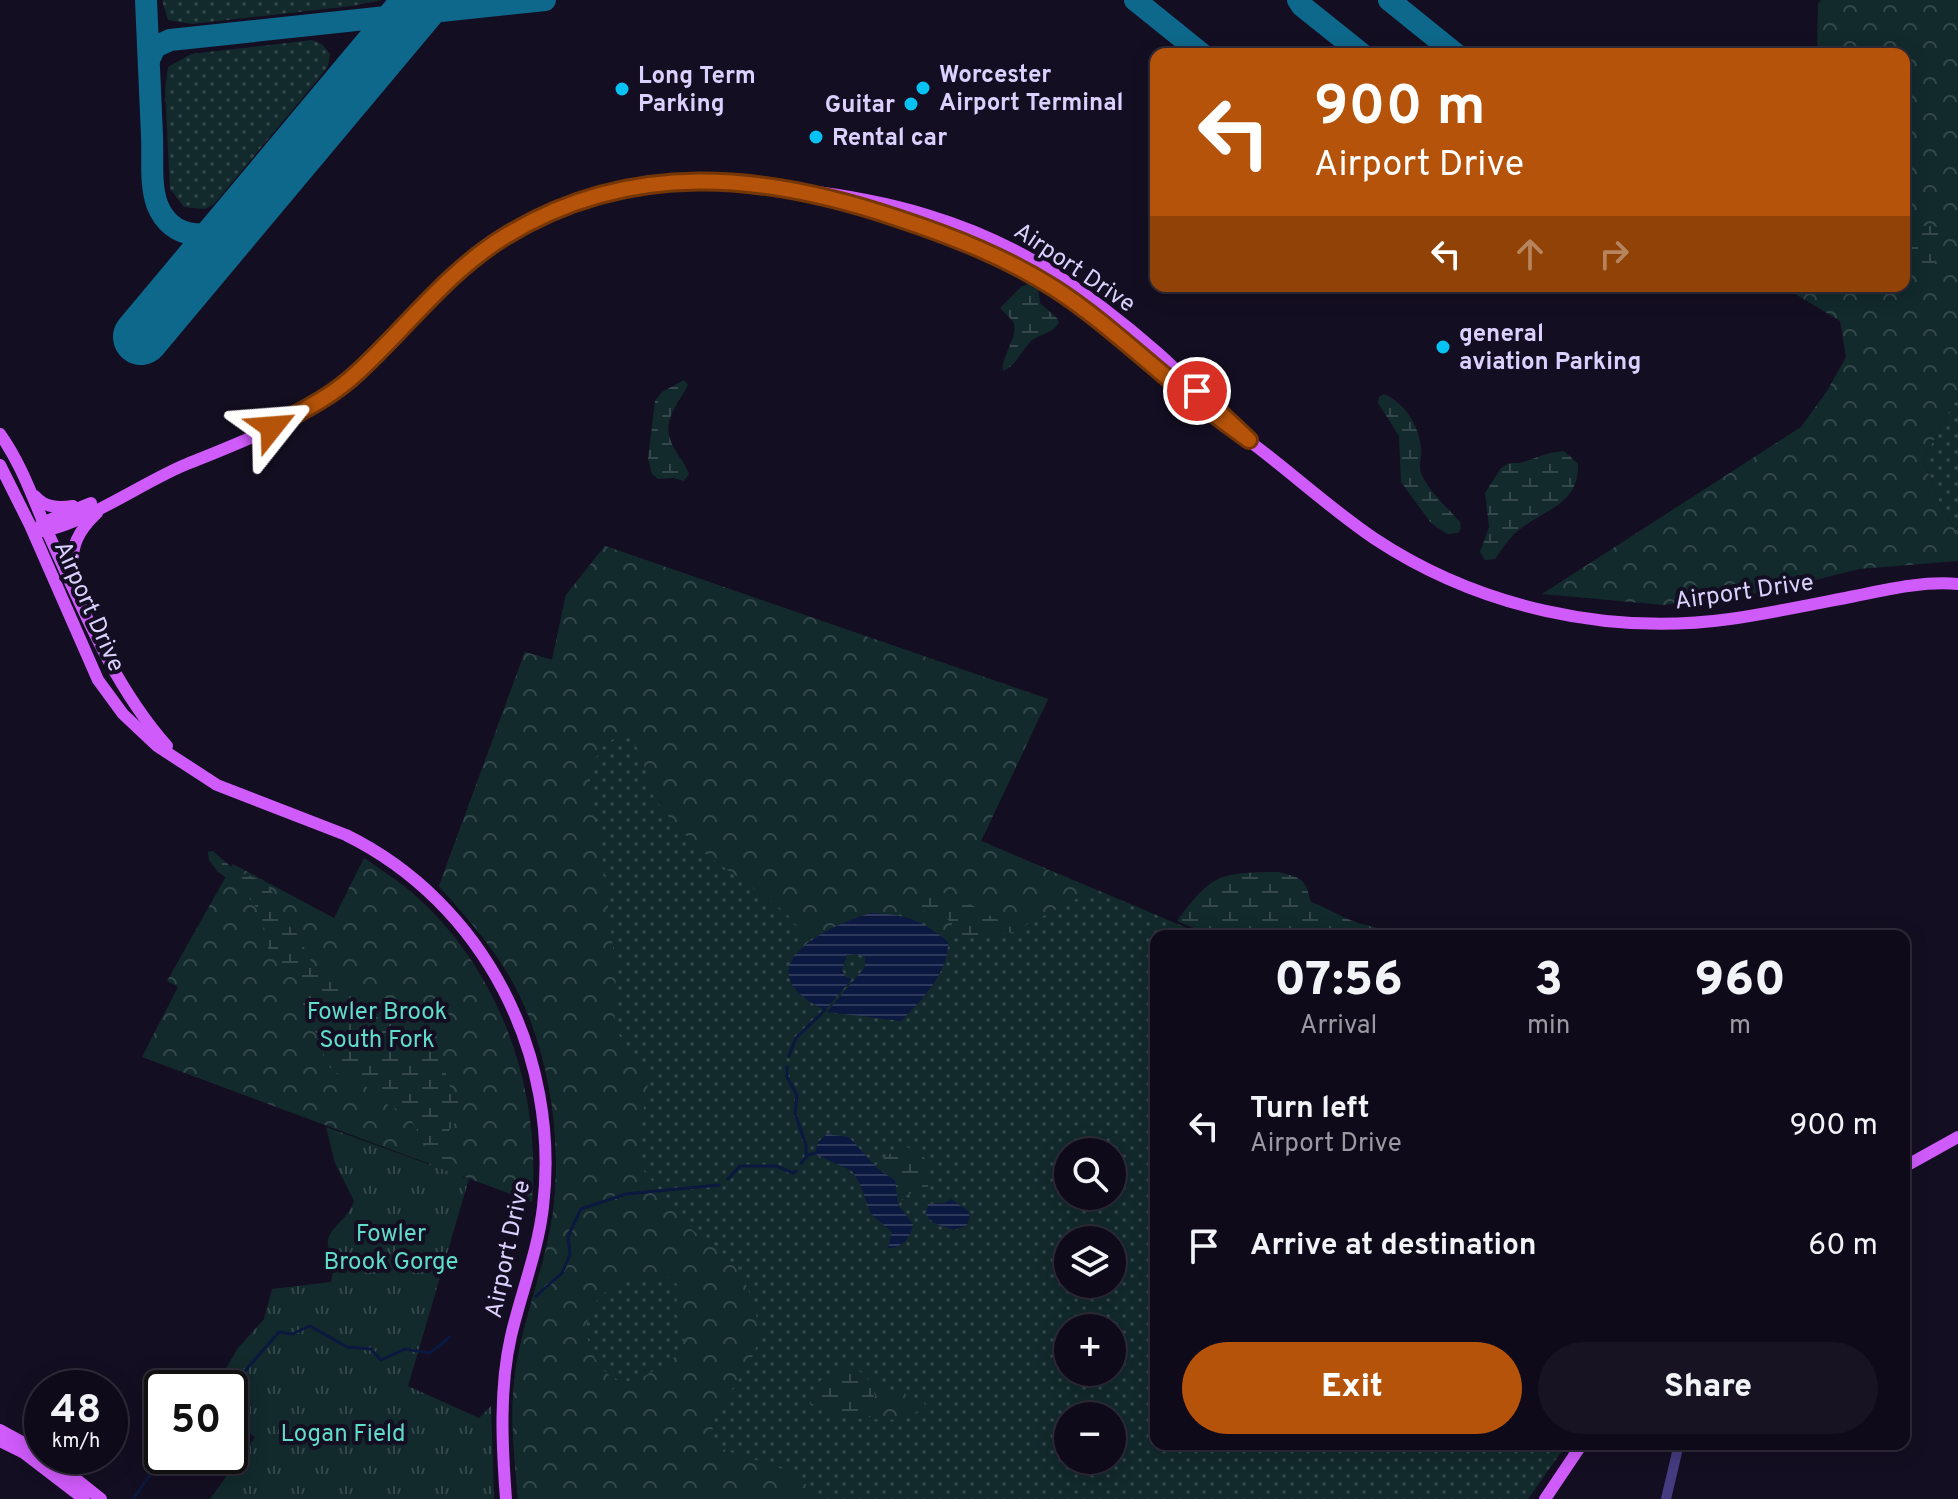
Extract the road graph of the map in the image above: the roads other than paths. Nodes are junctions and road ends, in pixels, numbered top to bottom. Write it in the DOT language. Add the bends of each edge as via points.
graph roads {
  1 [pos="0,434"];
  2 [pos="0,465"];
  3 [pos="142,484"];
  4 [pos="32,493"];
  5 [pos="118,499"];
  6 [pos="92,503"];
  7 [pos="46,527"];
  8 [pos="34,532"];
  9 [pos="1958,584"];
  10 [pos="84,607"];
  11 [pos="180,760"];
  12 [pos="1958,1137"];
  13 [pos="1910,1164"];
  14 [pos="0,1430"];
  15 [pos="0,1441"];
  16 [pos="24,1443"];
  17 [pos="1578,1450"];
  18 [pos="1678,1450"];
  19 [pos="70,1474"];
  20 [pos="84,1499"];
  21 [pos="101,1499"];
  22 [pos="506,1499"];
  23 [pos="1545,1499"];
  24 [pos="1666,1499"];
  1 -- 4 [label="main road"];
  2 -- 8 [label="main road"];
  3 -- 5 [label="main road, Airport Drive"];
  3 -- 6 [label="main road, Airport Drive"];
  3 -- 9 [label="main road, Airport Drive" via="272,427 328,396 469,261 540,218 603,195 663,182 729,181 840,200 1008,261 1086,309 1345,518 1409,559 1509,601 1587,620 1663,624 1766,613 1900,587"];
  4 -- 6 [label="main road" via="53,507"];
  4 -- 7 [label="main road"];
  5 -- 7 [label="main road, Airport Drive"];
  5 -- 10 [label="main road, Airport Drive" via="83,526 73,548 71,562"];
  6 -- 7 [label="main road, Airport Drive"];
  7 -- 8 [label="main road, Airport Drive"];
  7 -- 10 [label="main road, Airport Drive"];
  8 -- 11 [label="main road, Airport Drive" via="109,698 157,746"];
  10 -- 11 [label="main road, Airport Drive" via="127,697"];
  11 -- 22 [label="main road, Airport Drive" via="217,785 346,835 383,857 448,912 513,1007 538,1082 546,1172 543,1209 507,1363"];
  12 -- 13 [label="main road"];
  14 -- 16 [label="main road"];
  15 -- 20 [label="main road"];
  17 -- 23 [label="main road"];
  18 -- 24 [label="street"];
  19 -- 21 [label="main road"];
}
